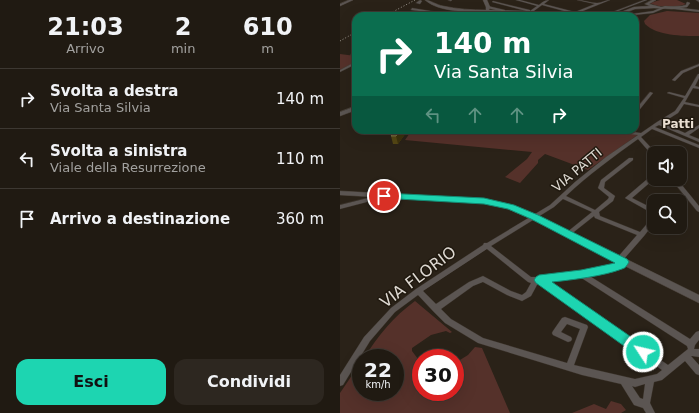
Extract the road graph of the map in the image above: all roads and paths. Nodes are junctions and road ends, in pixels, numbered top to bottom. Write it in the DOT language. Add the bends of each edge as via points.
graph roads {
  1 [pos="351,0"];
  2 [pos="427,0"];
  3 [pos="497,0"];
  4 [pos="517,0"];
  5 [pos="548,0"];
  6 [pos="578,0"];
  7 [pos="607,0"];
  8 [pos="646,0"];
  9 [pos="653,0"];
  10 [pos="493,2"];
  11 [pos="687,2"];
  12 [pos="598,4"];
  13 [pos="340,5"];
  14 [pos="487,5"];
  15 [pos="540,5"];
  16 [pos="658,7"];
  17 [pos="665,7"];
  18 [pos="412,9"];
  19 [pos="699,11"];
  20 [pos="431,12"];
  21 [pos="528,12"];
  22 [pos="570,12"];
  23 [pos="577,12"];
  24 [pos="614,12"];
  25 [pos="620,12"];
  26 [pos="624,12"];
  27 [pos="639,14"];
  28 [pos="699,65"];
  29 [pos="352,66"];
  30 [pos="340,71"];
  31 [pos="699,75"];
  32 [pos="674,80"];
  33 [pos="697,81"];
  34 [pos="692,86"];
  35 [pos="699,88"];
  36 [pos="651,93"];
  37 [pos="669,93"];
  38 [pos="686,97"];
  39 [pos="683,103"];
  40 [pos="699,106"];
  41 [pos="639,108"];
  42 [pos="352,110"];
  43 [pos="340,114"];
  44 [pos="658,123"];
  45 [pos="699,126"];
  46 [pos="652,127"];
  47 [pos="632,134"];
  48 [pos="686,135"];
  49 [pos="640,136"];
  50 [pos="699,141"];
  51 [pos="648,146"];
  52 [pos="699,148"];
  53 [pos="631,159"];
  54 [pos="647,182"];
  55 [pos="680,186"];
  56 [pos="340,194"];
  57 [pos="384,196"];
  58 [pos="562,197"];
  59 [pos="340,207"];
  60 [pos="647,208"];
  61 [pos="699,210"];
  62 [pos="596,212"];
  63 [pos="534,217"];
  64 [pos="647,229"];
  65 [pos="568,234"];
  66 [pos="642,235"];
  67 [pos="486,245"];
  68 [pos="621,261"];
  69 [pos="581,274"];
  70 [pos="537,280"];
  71 [pos="417,291"];
  72 [pos="699,299"];
  73 [pos="435,308"];
  74 [pos="699,334"];
  75 [pos="568,339"];
  76 [pos="692,351"];
  77 [pos="569,367"];
  78 [pos="669,370"];
  79 [pos="699,371"];
  80 [pos="650,380"];
  81 [pos="624,381"];
  82 [pos="340,382"];
  83 [pos="646,404"];
  84 [pos="651,413"];
  1 -- 13 [label="street"];
  2 -- 14 [label="street" via="443,8"];
  3 -- 10 [label="street"];
  4 -- 15 [label="street"];
  5 -- 15 [label="street"];
  6 -- 12 [label="street"];
  7 -- 12 [label="street"];
  8 -- 24 [label="street"];
  9 -- 16 [label="street" via="647,4"];
  9 -- 25 [label="street"];
  10 -- 14 [label="street"];
  10 -- 21 [label="street"];
  11 -- 17 [label="street" via="684,6"];
  11 -- 19 [label="street"];
  12 -- 23 [label="street"];
  14 -- 21 [label="street" via="504,11"];
  15 -- 21 [label="street"];
  15 -- 22 [label="street"];
  16 -- 17 [label="street"];
  16 -- 26 [label="street" via="635,8"];
  17 -- 19 [label="street"];
  17 -- 27 [label="street"];
  18 -- 20 [label="street"];
  28 -- 32 [label="street" via="682,72"];
  29 -- 30 [label="street"];
  31 -- 33 [label="street, VIA PATTI"];
  33 -- 34 [label="street, VIA PATTI"];
  34 -- 35 [label="street"];
  34 -- 38 [label="street, VIA PATTI"];
  36 -- 41 [label="street"];
  37 -- 38 [label="street"];
  38 -- 39 [label="street, VIA PATTI"];
  39 -- 40 [label="street"];
  39 -- 44 [label="street, VIA PATTI" via="677,112"];
  42 -- 43 [label="street"];
  44 -- 46 [label="street, VIA PATTI"];
  44 -- 48 [label="street"];
  45 -- 48 [label="street"];
  46 -- 49 [label="street, VIA PATTI"];
  46 -- 52 [label="street"];
  47 -- 49 [label="street"];
  48 -- 50 [label="street"];
  49 -- 51 [label="street"];
  49 -- 58 [label="street, VIA PATTI" via="587,174"];
  53 -- 62 [label="street" via="603,181 601,188 612,198"];
  54 -- 60 [label="street" via="628,198"];
  55 -- 61 [label="street"];
  56 -- 57 [label="street"];
  57 -- 59 [label="street"];
  57 -- 63 [label="street" via="484,201 510,207"];
  58 -- 62 [label="street"];
  58 -- 63 [label="street, VIA PATTI"];
  62 -- 65 [label="street"];
  62 -- 66 [label="street" via="597,217"];
  63 -- 65 [label="street"];
  63 -- 67 [label="street, VIA FLORIO"];
  64 -- 66 [label="street"];
  65 -- 68 [label="street"];
  66 -- 68 [label="street"];
  67 -- 70 [label="street" via="530,280"];
  67 -- 71 [label="street, VIA FLORIO"];
  68 -- 69 [label="street" via="621,265"];
  68 -- 72 [label="street"];
  69 -- 70 [label="street"];
  69 -- 76 [label="street"];
  70 -- 73 [label="street" via="529,294 522,298 483,280 470,284"];
  70 -- 78 [label="street"];
  71 -- 73 [label="street"];
  71 -- 82 [label="street, VIA FLORIO" via="393,310 367,339"];
  73 -- 77 [label="street" via="448,321 481,341"];
  74 -- 76 [label="street"];
  75 -- 77 [label="street" via="556,333 565,320 584,327"];
  76 -- 78 [label="street"];
  76 -- 79 [label="street"];
  77 -- 81 [label="street"];
  78 -- 80 [label="street" via="659,378"];
  80 -- 81 [label="street" via="635,383"];
  80 -- 83 [label="street"];
  81 -- 83 [label="street" via="637,402"];
  83 -- 84 [label="street"];
}
